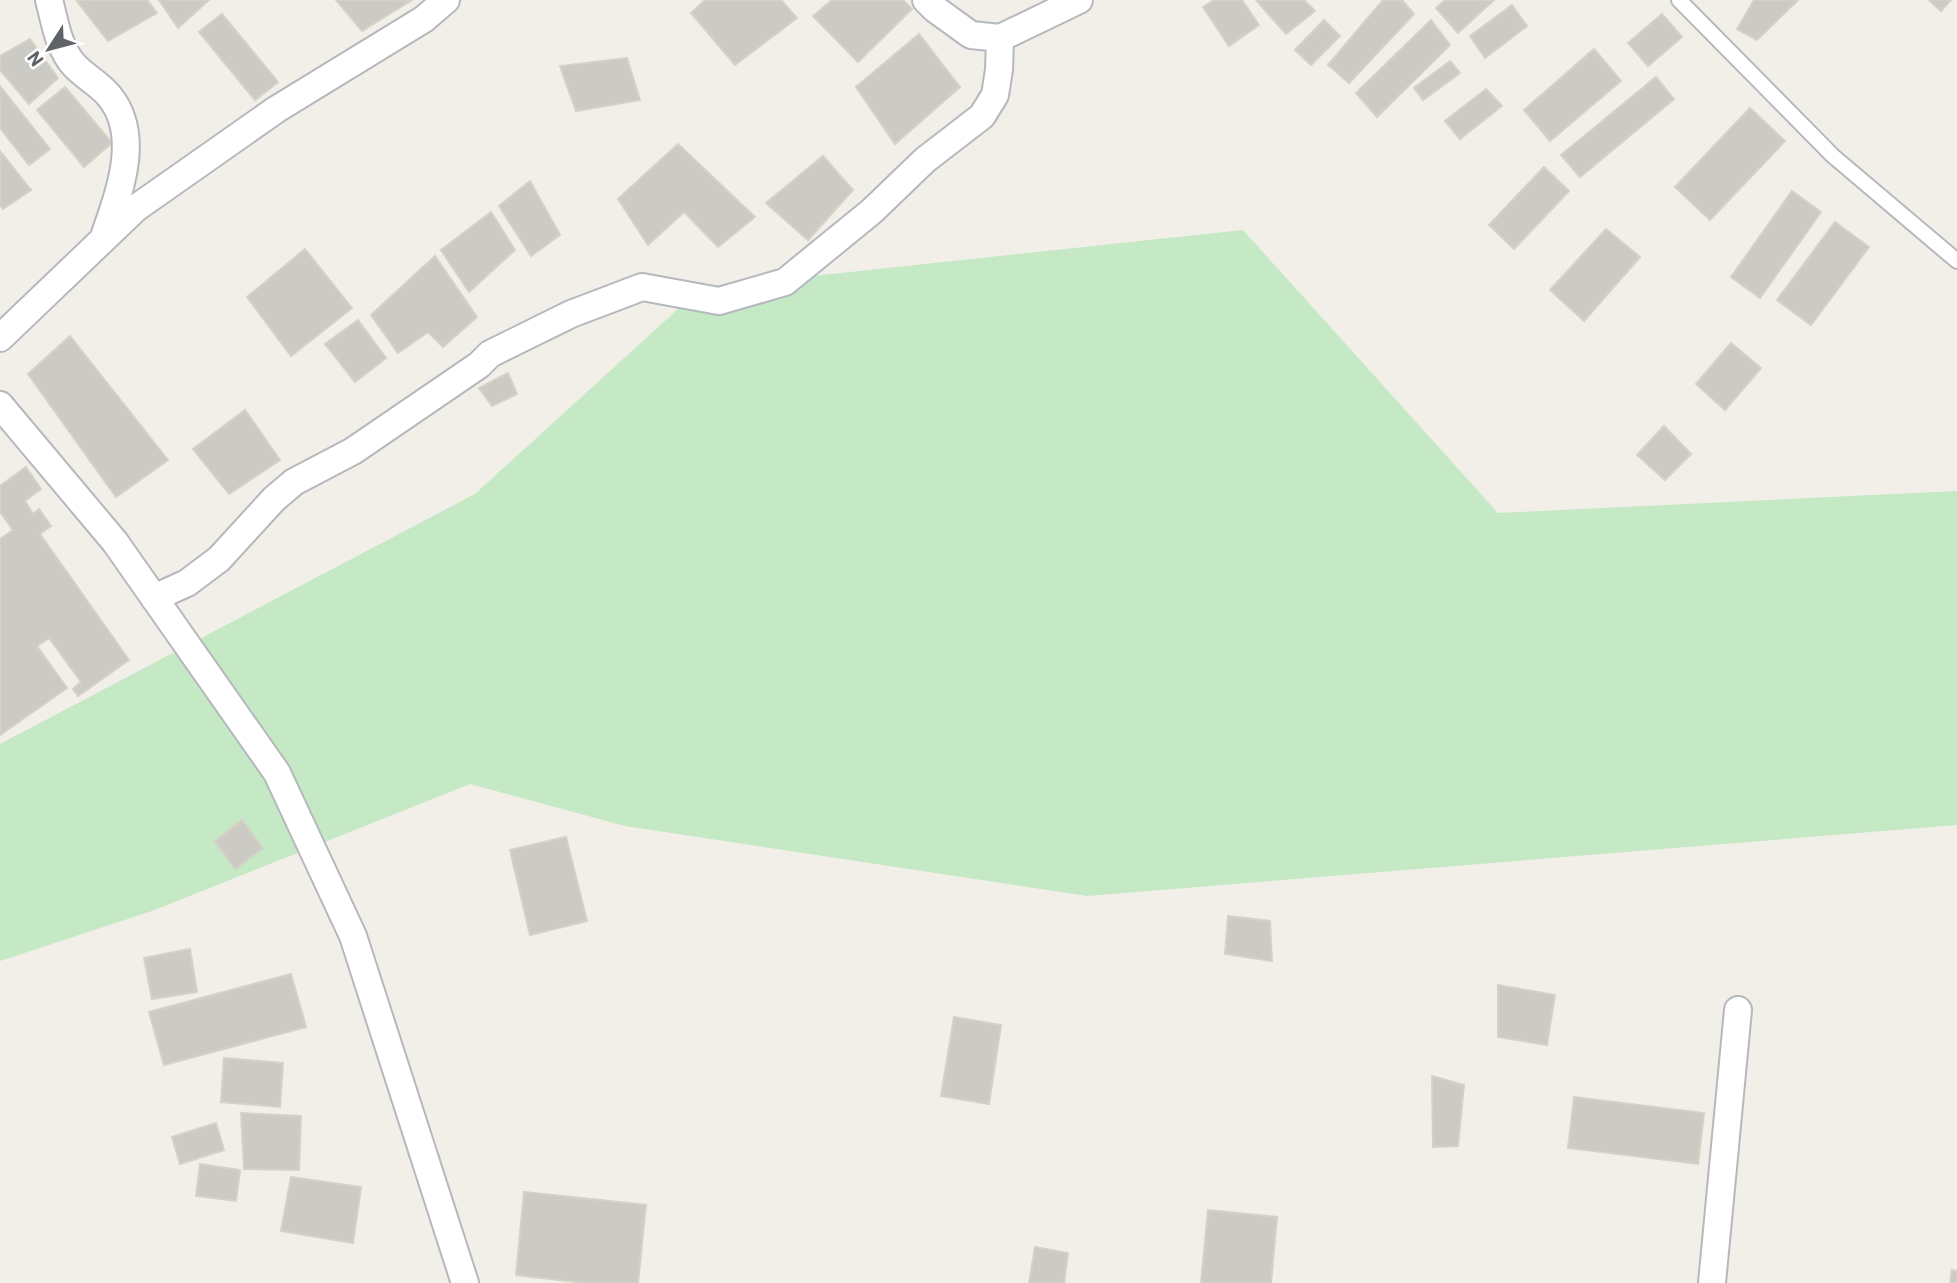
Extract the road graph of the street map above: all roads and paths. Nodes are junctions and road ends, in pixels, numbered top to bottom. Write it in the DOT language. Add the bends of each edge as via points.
graph roads {
  1 [pos="49,0"];
  2 [pos="446,0"];
  3 [pos="926,0"];
  4 [pos="1080,0"];
  5 [pos="1679,0"];
  6 [pos="1000,38"];
  7 [pos="103,239"];
  8 [pos="1957,261"];
  9 [pos="0,338"];
  10 [pos="0,405"];
  11 [pos="154,598"];
  12 [pos="1738,1010"];
  13 [pos="465,1283"];
  14 [pos="1712,1283"];
  1 -- 7 [label="street" via="60,41 73,63 110,97 123,121 126,167"];
  2 -- 7 [label="street" via="424,19 277,109 135,208"];
  3 -- 6 [label="street" via="971,35"];
  4 -- 6 [label="street"];
  5 -- 8 [label="lane" via="1833,156"];
  6 -- 11 [label="street" via="995,96 982,116 785,282 719,301 642,287 571,314 490,354 353,451 294,482 219,559 187,583"];
  7 -- 9 [label="street"];
  10 -- 11 [label="street" via="115,542"];
  11 -- 13 [label="street" via="277,773 353,936"];
  12 -- 14 [label="street"];
}
